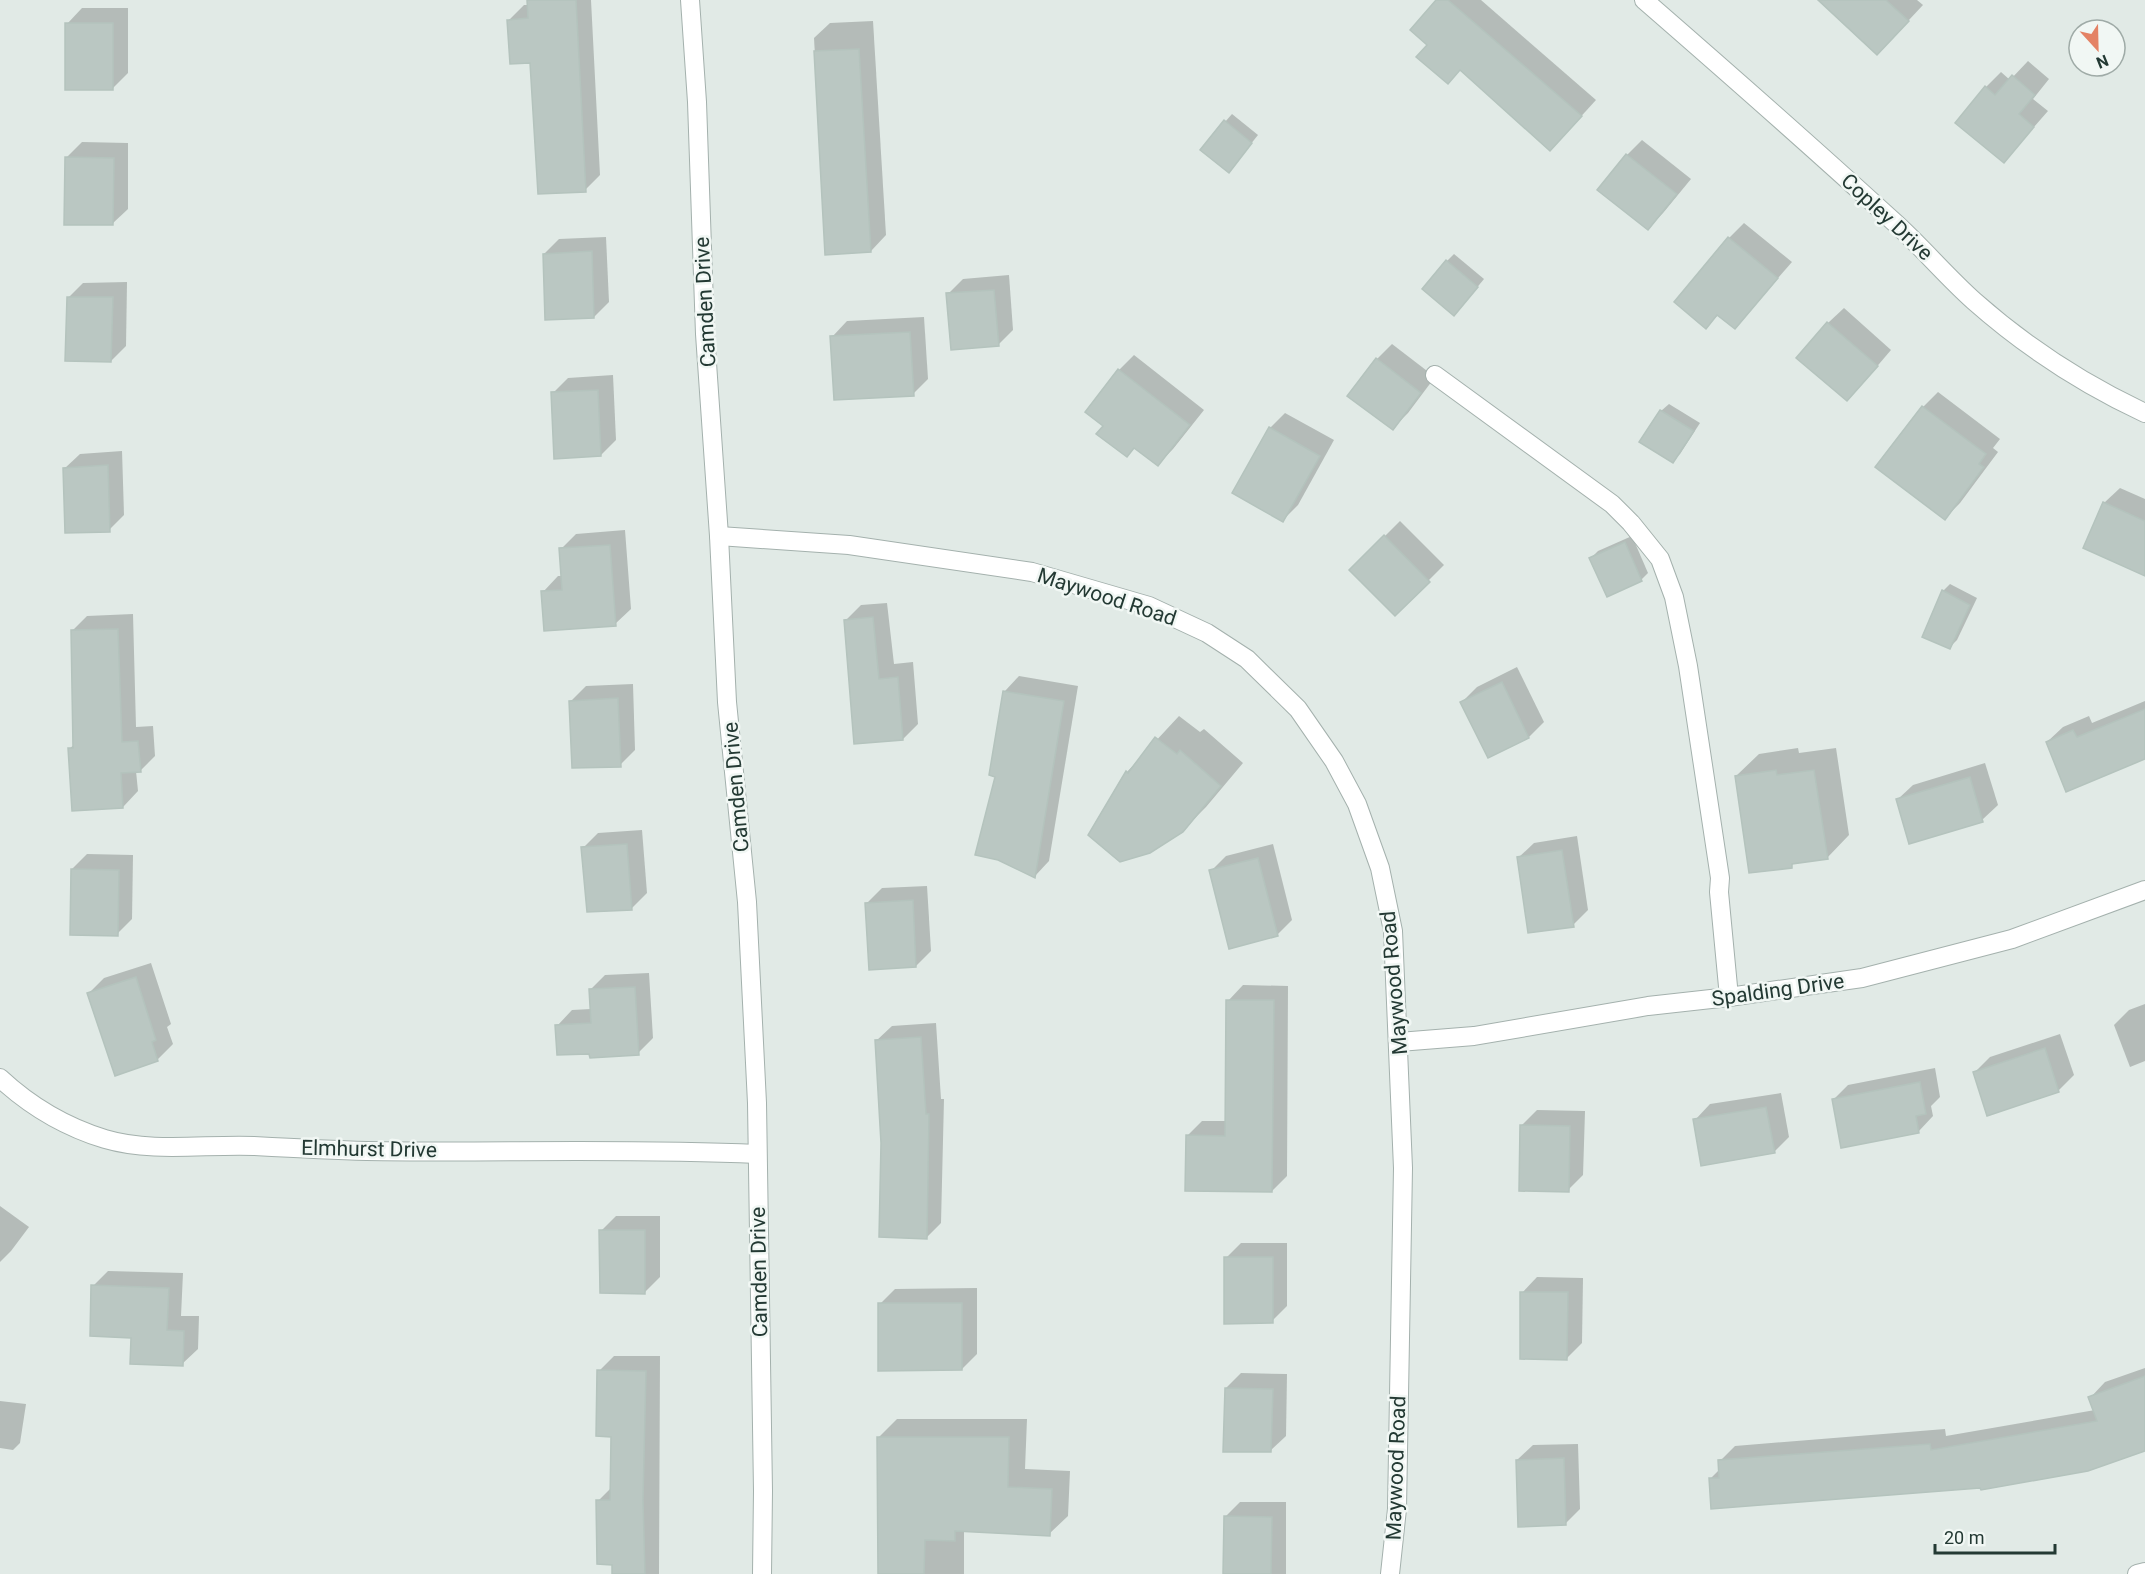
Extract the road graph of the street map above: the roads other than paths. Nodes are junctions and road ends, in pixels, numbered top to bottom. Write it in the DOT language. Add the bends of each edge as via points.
graph roads {
  1 [pos="690,0"];
  2 [pos="1644,0"];
  3 [pos="1436,375"];
  4 [pos="2145,413"];
  5 [pos="719,536"];
  6 [pos="2145,890"];
  7 [pos="1729,997"];
  8 [pos="1400,1042"];
  9 [pos="0,1078"];
  10 [pos="757,1154"];
  11 [pos="2145,1572"];
  12 [pos="762,1574"];
  13 [pos="1390,1574"];
  14 [pos="2137,1574"];
  1 -- 5 [label="street, Camden Drive" via="705,334"];
  2 -- 4 [label="street, Copley Drive" via="1888,216 1974,301 2044,357 2104,394"];
  3 -- 7 [label="street" via="1612,504 1660,559 1674,597 1688,666 1720,878"];
  5 -- 8 [label="street, Maywood Road" via="849,545 1032,572 1149,606 1207,633 1247,659 1298,709 1334,761 1357,804 1380,868 1394,931"];
  5 -- 10 [label="street, Camden Drive" via="728,702 747,902"];
  6 -- 7 [label="street, Spalding Drive" via="2012,939 1862,978"];
  7 -- 8 [label="street, Spalding Drive" via="1648,1006 1474,1036"];
  8 -- 13 [label="street, Maywood Road" via="1403,1168 1397,1509"];
  9 -- 10 [label="street, Elmhurst Drive" via="62,1122 106,1139 152,1146"];
  10 -- 12 [label="street, Camden Drive"];
  11 -- 14 [label="street"];
}
